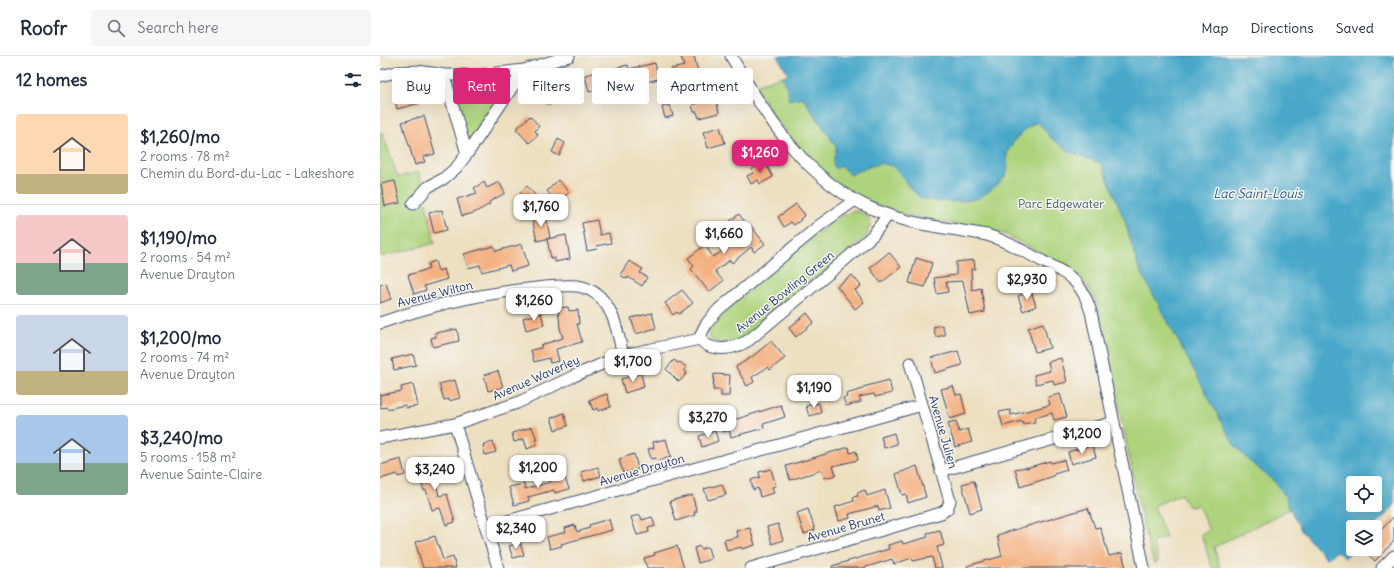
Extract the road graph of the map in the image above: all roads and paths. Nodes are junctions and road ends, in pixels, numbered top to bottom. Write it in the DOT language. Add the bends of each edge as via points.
graph roads {
  1 [pos="569,56"];
  2 [pos="731,56"];
  3 [pos="530,68"];
  4 [pos="518,71"];
  5 [pos="392,73"];
  6 [pos="445,75"];
  7 [pos="380,76"];
  8 [pos="445,78"];
  9 [pos="518,79"];
  10 [pos="467,154"];
  11 [pos="854,200"];
  12 [pos="413,204"];
  13 [pos="888,215"];
  14 [pos="380,323"];
  15 [pos="700,339"];
  16 [pos="623,354"];
  17 [pos="910,363"];
  18 [pos="922,405"];
  19 [pos="1114,422"];
  20 [pos="454,424"];
  21 [pos="380,438"];
  22 [pos="941,471"];
  23 [pos="947,509"];
  24 [pos="486,527"];
  25 [pos="1394,556"];
  26 [pos="498,568"];
  27 [pos="751,568"];
  28 [pos="1144,568"];
  29 [pos="1382,568"];
  1 -- 3 [label="street"];
  2 -- 11 [label="street" via="779,131 801,158 823,179"];
  4 -- 6 [label="street" via="479,75"];
  5 -- 7 [label="street"];
  8 -- 10 [label="street"];
  9 -- 10 [label="street"];
  10 -- 12 [label="street" via="456,168 428,187"];
  11 -- 13 [label="street"];
  11 -- 15 [label="street" via="719,309 704,327"];
  13 -- 15 [label="street, Avenue Bowling Green" via="873,235 846,260 749,340 723,348 708,345"];
  13 -- 19 [label="street" via="992,236 1012,244 1070,277 1083,292 1091,312"];
  14 -- 16 [label="street, Avenue Wilton" via="440,304 473,297 541,287 577,286 593,291 608,307"];
  15 -- 16 [label="street, Avenue Waverley"];
  16 -- 20 [label="street, Avenue Waverley" via="517,403"];
  17 -- 18 [label="street, Avenue Julien"];
  18 -- 22 [label="street, Avenue Julien"];
  18 -- 24 [label="street, Avenue Drayton"];
  19 -- 22 [label="street"];
  19 -- 28 [label="street"];
  20 -- 21 [label="street, Avenue Waverley"];
  20 -- 24 [label="street"];
  22 -- 23 [label="street, Avenue Julien" via="950,501"];
  23 -- 27 [label="street, Avenue Brunet" via="941,513"];
  24 -- 26 [label="street"];
  25 -- 29 [label="street"];
}
